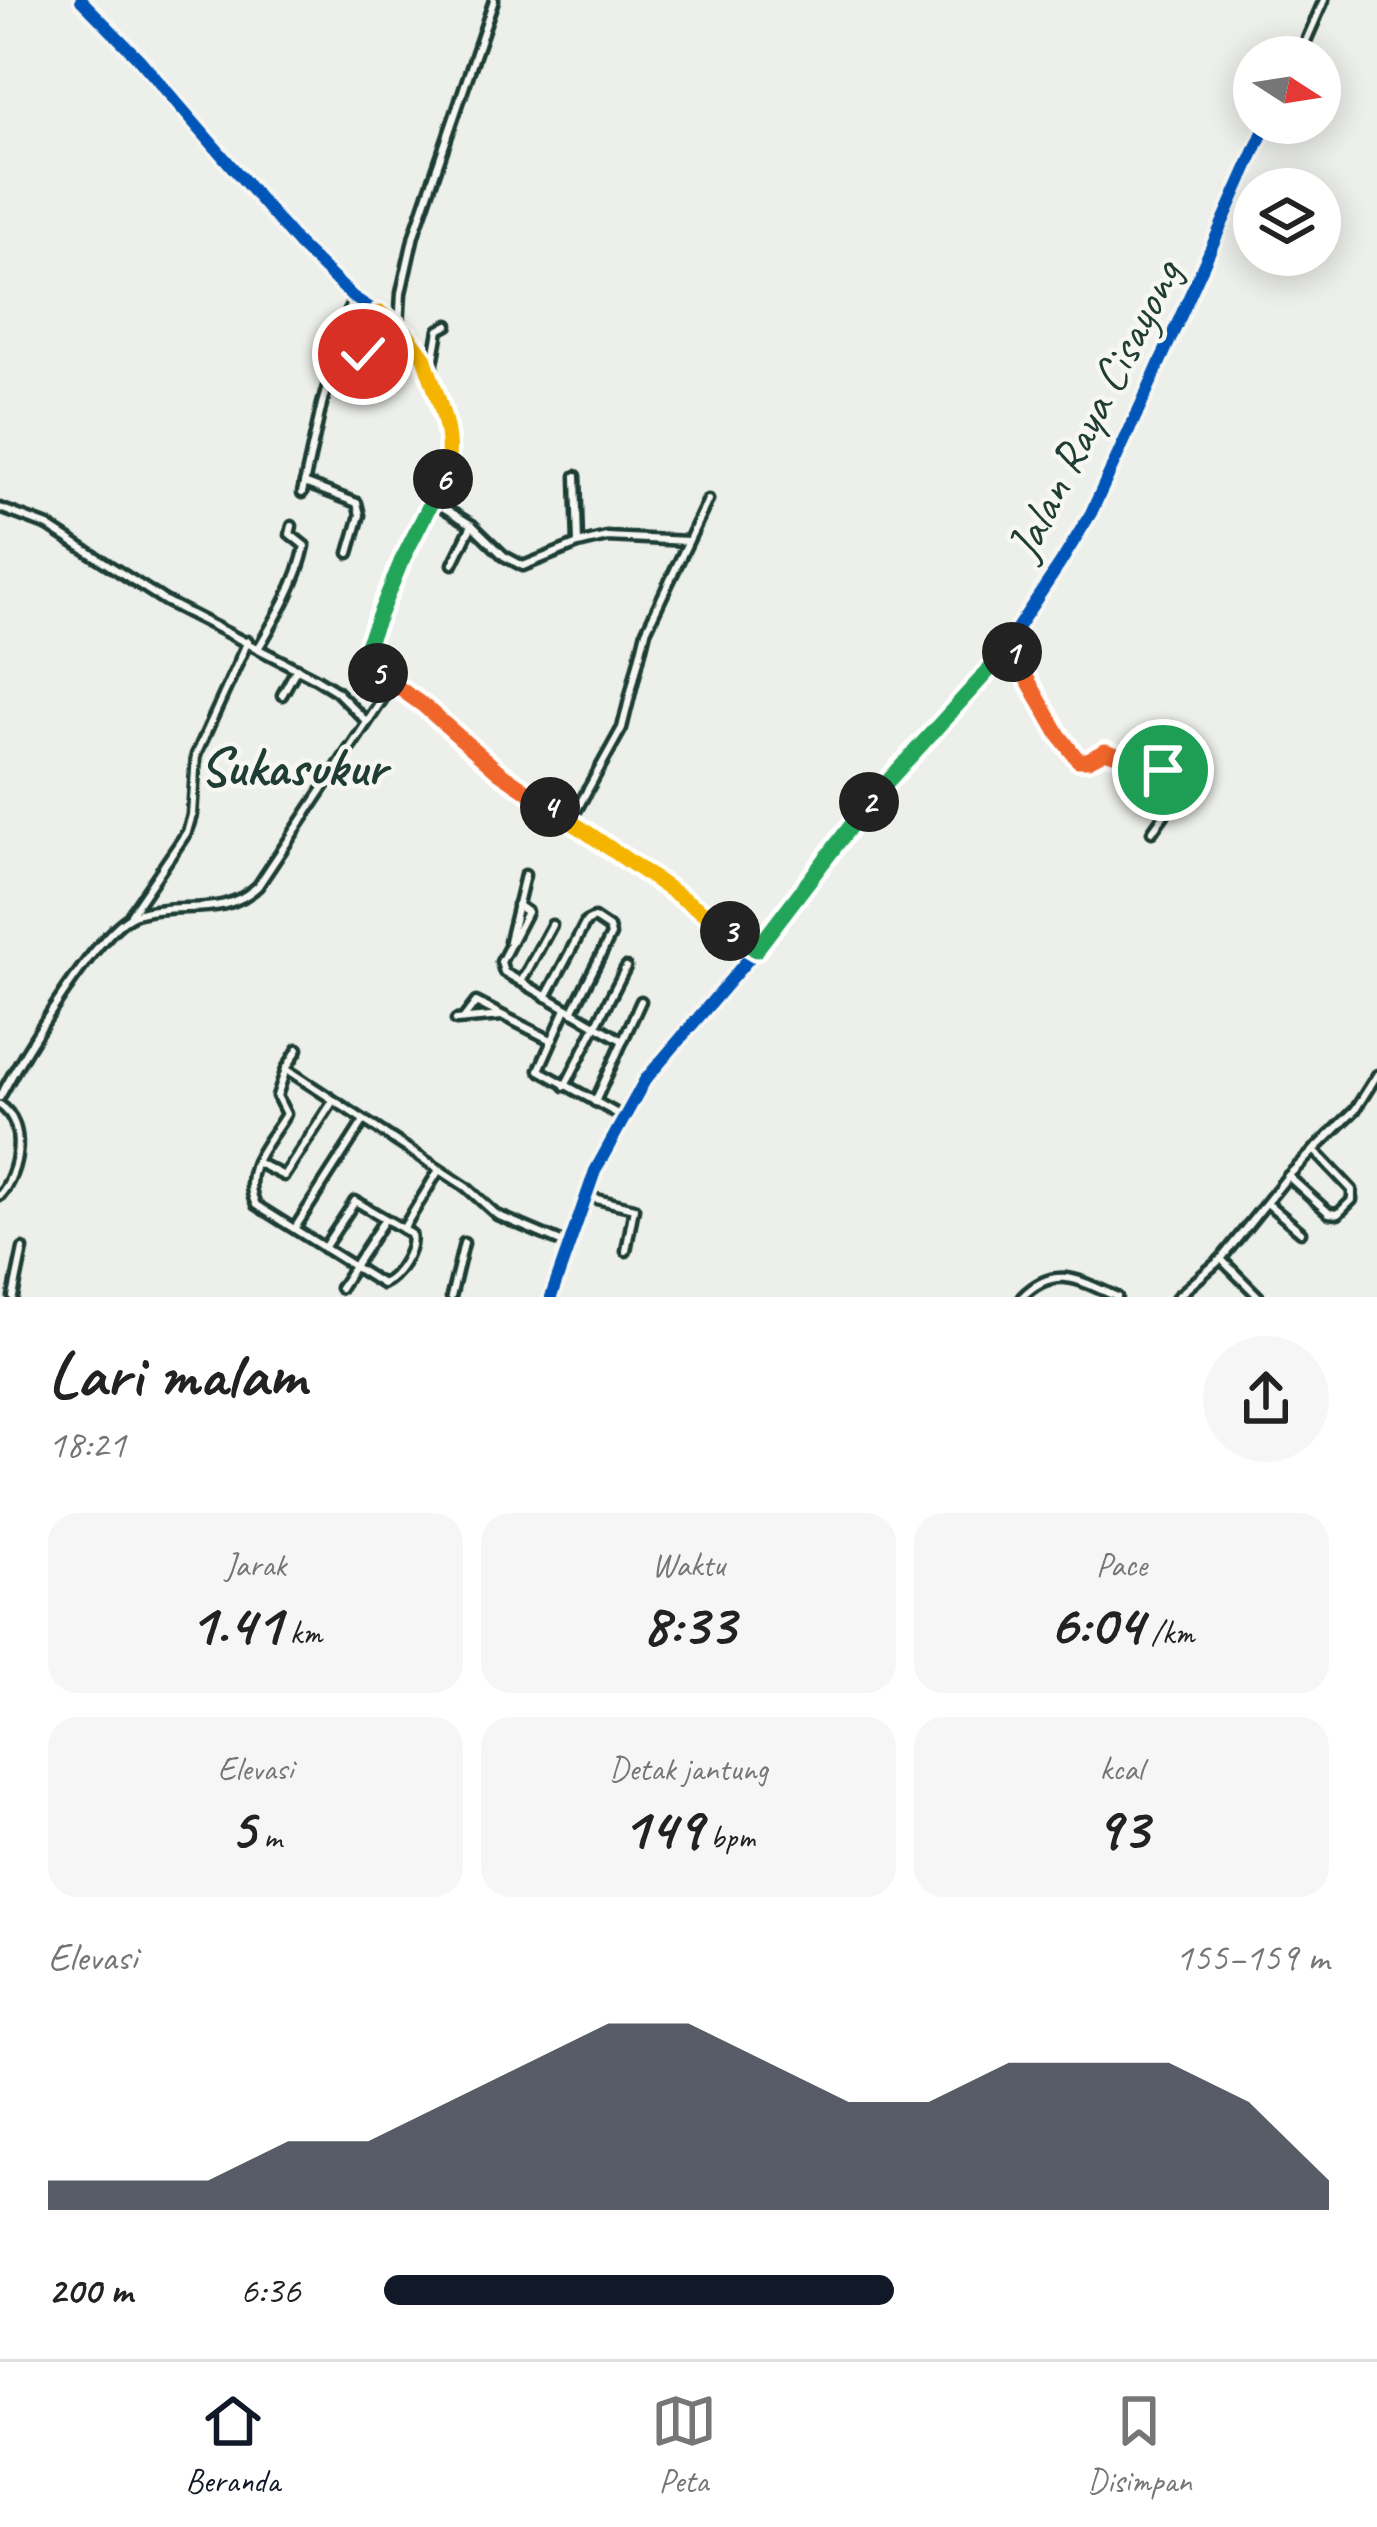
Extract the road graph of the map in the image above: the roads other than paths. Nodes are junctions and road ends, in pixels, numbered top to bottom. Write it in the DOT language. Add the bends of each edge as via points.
graph roads {
  1 [pos="81,0"];
  2 [pos="494,0"];
  3 [pos="1324,0"];
  4 [pos="1308,36"];
  5 [pos="1258,144"];
  6 [pos="353,297"];
  7 [pos="380,313"];
  8 [pos="448,325"];
  9 [pos="399,327"];
  10 [pos="363,354"];
  11 [pos="430,377"];
  12 [pos="576,476"];
  13 [pos="304,482"];
  14 [pos="302,493"];
  15 [pos="708,500"];
  16 [pos="434,502"];
  17 [pos="0,508"];
  18 [pos="472,525"];
  19 [pos="292,526"];
  20 [pos="688,541"];
  21 [pos="578,544"];
  22 [pos="349,553"];
  23 [pos="452,564"];
  24 [pos="248,641"];
  25 [pos="1007,644"];
  26 [pos="259,647"];
  27 [pos="296,668"];
  28 [pos="394,682"];
  29 [pos="282,695"];
  30 [pos="367,722"];
  31 [pos="571,820"];
  32 [pos="1152,832"];
  33 [pos="525,875"];
  34 [pos="131,915"];
  35 [pos="552,925"];
  36 [pos="756,950"];
  37 [pos="626,967"];
  38 [pos="521,982"];
  39 [pos="546,997"];
  40 [pos="641,1001"];
  41 [pos="569,1010"];
  42 [pos="506,1016"];
  43 [pos="596,1024"];
  44 [pos="551,1040"];
  45 [pos="622,1041"];
  46 [pos="298,1049"];
  47 [pos="286,1069"];
  48 [pos="1377,1075"];
  49 [pos="565,1086"];
  50 [pos="0,1101"];
  51 [pos="333,1101"];
  52 [pos="595,1102"];
  53 [pos="623,1117"];
  54 [pos="363,1122"];
  55 [pos="1314,1150"];
  56 [pos="255,1161"];
  57 [pos="439,1169"];
  58 [pos="1288,1176"];
  59 [pos="0,1195"];
  60 [pos="584,1196"];
  61 [pos="1267,1203"];
  62 [pos="385,1219"];
  63 [pos="295,1228"];
  64 [pos="403,1229"];
  65 [pos="1301,1232"];
  66 [pos="464,1243"];
  67 [pos="568,1244"];
  68 [pos="324,1248"];
  69 [pos="23,1249"];
  70 [pos="626,1251"];
  71 [pos="1221,1259"];
  72 [pos="353,1267"];
  73 [pos="340,1288"];
  74 [pos="13,1297"];
  75 [pos="451,1297"];
  76 [pos="551,1297"];
  77 [pos="1022,1297"];
  78 [pos="1117,1297"];
  79 [pos="1177,1297"];
  80 [pos="1259,1297"];
  1 -- 6 [label="street"];
  2 -- 9 [label="street" via="414,235"];
  3 -- 4 [label="street"];
  5 -- 25 [label="street, Jalan Raya Cisayong" via="1090,513"];
  6 -- 7 [label="street"];
  6 -- 13 [label="street"];
  7 -- 9 [label="street"];
  7 -- 10 [label="street"];
  8 -- 11 [label="street" via="439,330"];
  9 -- 11 [label="street"];
  11 -- 16 [label="street" via="452,452"];
  12 -- 21 [label="street"];
  13 -- 14 [label="street"];
  13 -- 22 [label="street" via="357,503"];
  15 -- 20 [label="street"];
  16 -- 18 [label="street"];
  16 -- 28 [label="street" via="364,652 369,668"];
  17 -- 24 [label="street" via="48,526 165,602"];
  18 -- 21 [label="street" via="523,566"];
  18 -- 23 [label="street"];
  19 -- 26 [label="street" via="303,555"];
  20 -- 21 [label="street" via="621,536"];
  20 -- 31 [label="street" via="646,631 622,728"];
  24 -- 26 [label="street"];
  24 -- 34 [label="street" via="196,755 187,832"];
  25 -- 32 [label="street" via="1078,760 1105,751 1182,783"];
  25 -- 36 [label="street, Jalan Raya Cisayong" via="899,765"];
  26 -- 27 [label="street"];
  27 -- 29 [label="street"];
  27 -- 30 [label="street"];
  28 -- 30 [label="street"];
  28 -- 31 [label="street" via="499,772"];
  30 -- 34 [label="street" via="245,898"];
  31 -- 36 [label="street"];
  33 -- 38 [label="street" via="518,905 527,912 502,969"];
  34 -- 50 [label="street" via="96,948 30,1040"];
  35 -- 38 [label="street"];
  36 -- 53 [label="street, Jalan Raya Cisayong"];
  37 -- 43 [label="street"];
  38 -- 39 [label="street"];
  39 -- 41 [label="street"];
  39 -- 41 [label="street" via="594,918 611,934"];
  40 -- 45 [label="street"];
  41 -- 43 [label="street"];
  41 -- 44 [label="street"];
  42 -- 42 [label="street" via="460,1019 476,1001"];
  42 -- 44 [label="street"];
  43 -- 45 [label="street"];
  43 -- 49 [label="street"];
  44 -- 49 [label="street" via="539,1070"];
  45 -- 52 [label="street"];
  46 -- 47 [label="street"];
  47 -- 51 [label="street"];
  47 -- 56 [label="street" via="277,1096 286,1114"];
  48 -- 55 [label="street"];
  49 -- 52 [label="street"];
  50 -- 59 [label="street" via="17,1140"];
  51 -- 54 [label="street"];
  51 -- 56 [label="street" via="283,1177"];
  52 -- 53 [label="street"];
  53 -- 60 [label="street, Jalan Raya Cisayong"];
  54 -- 57 [label="street"];
  54 -- 63 [label="street"];
  55 -- 58 [label="street"];
  55 -- 58 [label="street" via="1352,1190 1352,1200 1334,1215"];
  56 -- 63 [label="street" via="252,1198"];
  57 -- 64 [label="street"];
  57 -- 67 [label="street" via="497,1215"];
  58 -- 61 [label="street"];
  60 -- 67 [label="street, Jalan Raya Cisayong"];
  60 -- 70 [label="street" via="634,1208"];
  61 -- 65 [label="street"];
  61 -- 71 [label="street"];
  62 -- 64 [label="street"];
  62 -- 68 [label="street" via="355,1201"];
  62 -- 72 [label="street"];
  63 -- 68 [label="street"];
  64 -- 72 [label="street" via="413,1245 388,1282"];
  66 -- 75 [label="street"];
  67 -- 76 [label="street, Jalan Raya Cisayong"];
  68 -- 72 [label="street"];
  69 -- 74 [label="street"];
  71 -- 79 [label="street"];
  71 -- 80 [label="street"];
  72 -- 73 [label="street"];
  77 -- 78 [label="street" via="1053,1276"];
}
